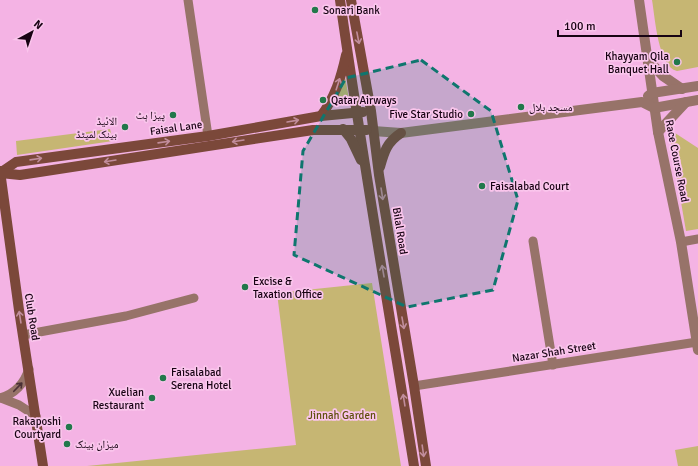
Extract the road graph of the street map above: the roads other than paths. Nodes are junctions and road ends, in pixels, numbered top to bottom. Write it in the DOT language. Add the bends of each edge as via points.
graph roads {
  1 [pos="188,0"];
  2 [pos="340,0"];
  3 [pos="351,0"];
  4 [pos="639,0"];
  5 [pos="347,48"];
  6 [pos="648,60"];
  7 [pos="698,86"];
  8 [pos="682,89"];
  9 [pos="652,93"];
  10 [pos="698,100"];
  11 [pos="642,102"];
  12 [pos="686,102"];
  13 [pos="654,108"];
  14 [pos="371,111"];
  15 [pos="357,112"];
  16 [pos="321,116"];
  17 [pos="343,129"];
  18 [pos="360,129"];
  19 [pos="373,131"];
  20 [pos="658,132"];
  21 [pos="401,134"];
  22 [pos="208,136"];
  23 [pos="0,172"];
  24 [pos="365,174"];
  25 [pos="379,174"];
  26 [pos="2,200"];
  27 [pos="698,239"];
  28 [pos="533,241"];
  29 [pos="681,242"];
  30 [pos="194,298"];
  31 [pos="23,335"];
  32 [pos="697,346"];
  33 [pos="553,365"];
  34 [pos="28,369"];
  35 [pos="414,386"];
  36 [pos="0,398"];
  37 [pos="36,416"];
  38 [pos="43,466"];
  39 [pos="414,466"];
  40 [pos="426,466"];
  1 -- 22 [label="street"];
  2 -- 5 [label="main road"];
  3 -- 14 [label="main road, Bilal Road, one-way"];
  4 -- 6 [label="street, Race Course Road"];
  5 -- 15 [label="main road"];
  16 -- 5 [label="main road, one-way" via="336,89"];
  6 -- 8 [label="street" via="663,76"];
  6 -- 9 [label="street, Race Course Road"];
  7 -- 8 [label="street"];
  8 -- 9 [label="street"];
  9 -- 11 [label="street"];
  9 -- 13 [label="street, Race Course Road"];
  10 -- 12 [label="street"];
  11 -- 13 [label="street"];
  11 -- 21 [label="street"];
  12 -- 13 [label="street"];
  12 -- 20 [label="street"];
  13 -- 20 [label="street, Race Course Road"];
  14 -- 15 [label="main road, Faisal Lane"];
  14 -- 19 [label="main road, Bilal Road"];
  15 -- 16 [label="main road, Faisal Lane"];
  15 -- 18 [label="main road"];
  22 -- 16 [label="main road, Faisal Lane, one-way"];
  17 -- 18 [label="main road, Faisal Lane"];
  17 -- 23 [label="main road, Faisal Lane, one-way" via="313,130 20,175"];
  17 -- 24 [label="main road" via="358,152"];
  18 -- 19 [label="main road, Faisal Lane"];
  18 -- 24 [label="main road"];
  19 -- 21 [label="street"];
  19 -- 25 [label="main road, Bilal Road"];
  20 -- 29 [label="street, Race Course Road"];
  21 -- 25 [label="main road" via="387,146"];
  23 -- 22 [label="main road, Faisal Lane, one-way" via="16,162"];
  23 -- 26 [label="main road, Club Road"];
  39 -- 24 [label="main road, one-way"];
  25 -- 35 [label="main road, Bilal Road, one-way"];
  31 -- 26 [label="main road, Club Road, one-way"];
  27 -- 29 [label="street"];
  28 -- 33 [label="street"];
  29 -- 32 [label="street, Race Course Road"];
  30 -- 31 [label="street" via="126,316"];
  31 -- 34 [label="main road, Club Road"];
  32 -- 33 [label="street, Nazar Shah Street"];
  33 -- 35 [label="street, Nazar Shah Street"];
  36 -- 34 [label="street, one-way" via="16,391 26,377"];
  34 -- 37 [label="main road, Club Road"];
  35 -- 40 [label="main road, Bilal Road, one-way"];
  36 -- 37 [label="street" via="19,405"];
  37 -- 38 [label="main road, Club Road"];
}
